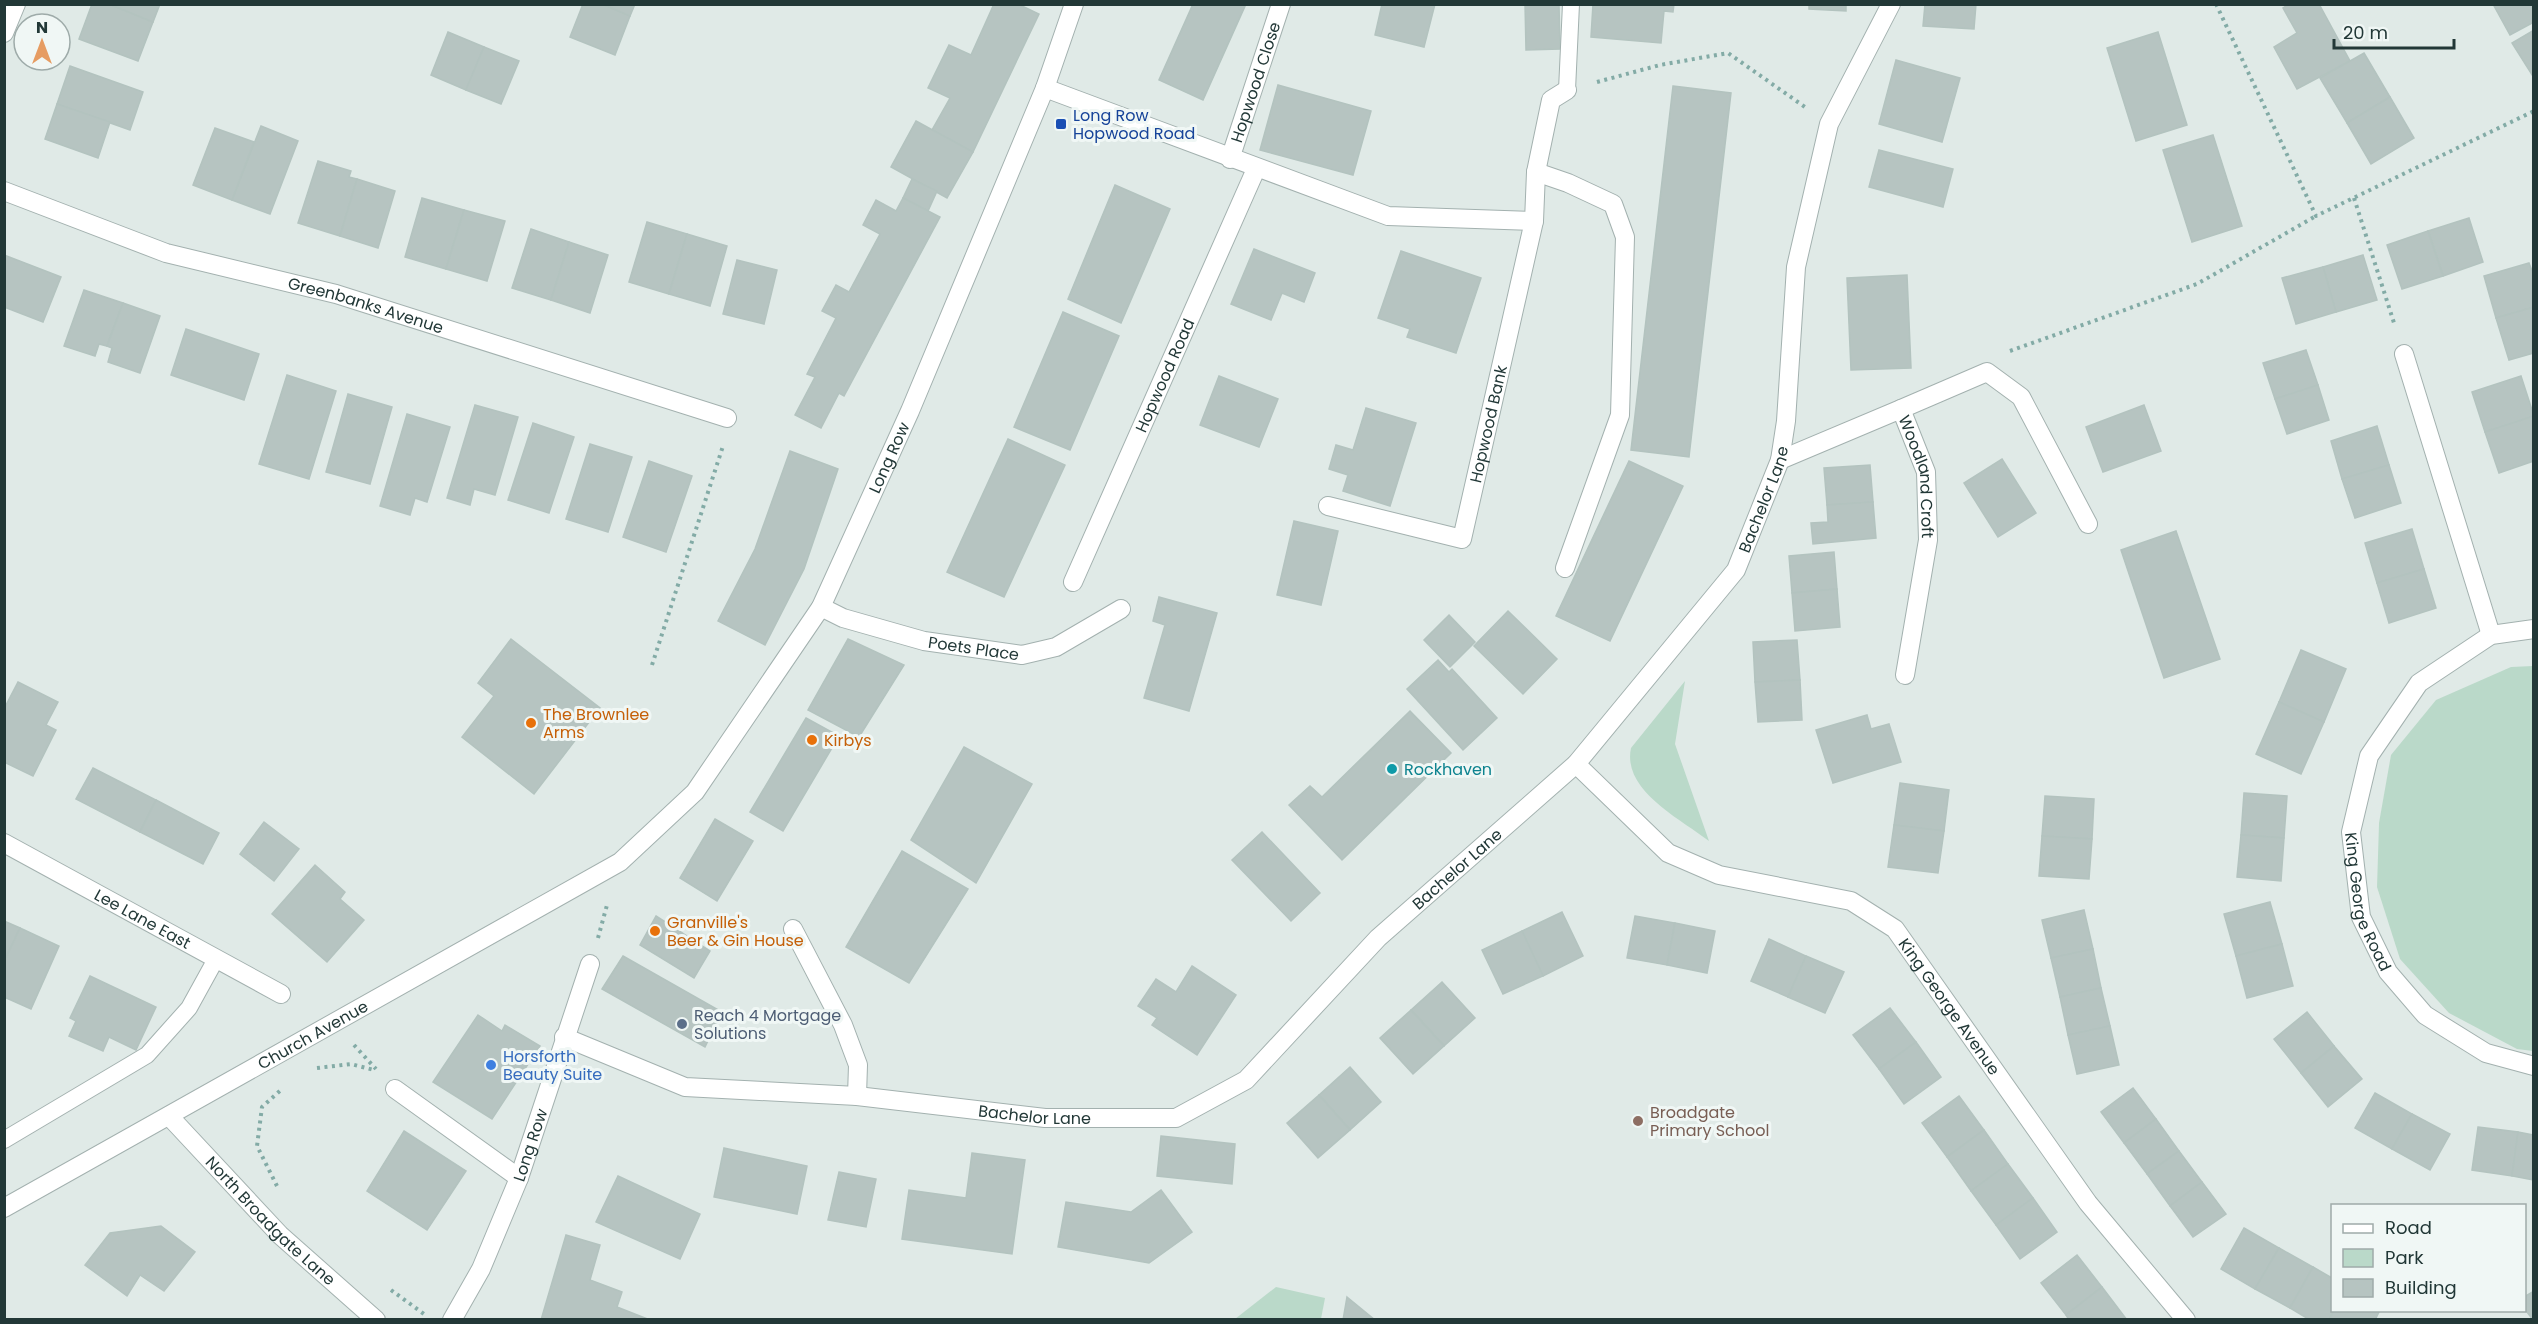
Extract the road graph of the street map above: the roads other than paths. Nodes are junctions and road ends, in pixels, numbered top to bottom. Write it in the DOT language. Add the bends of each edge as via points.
graph roads {
  1 [pos="16,4"];
  2 [pos="1074,4"];
  3 [pos="1281,4"];
  4 [pos="1571,4"];
  5 [pos="1891,4"];
  6 [pos="4,33"];
  7 [pos="1045,88"];
  8 [pos="1567,90"];
  9 [pos="1230,159"];
  10 [pos="1256,169"];
  11 [pos="1536,172"];
  12 [pos="4,190"];
  13 [pos="1533,221"];
  14 [pos="2404,354"];
  15 [pos="1901,409"];
  16 [pos="727,418"];
  17 [pos="1780,460"];
  18 [pos="1328,506"];
  19 [pos="2088,524"];
  20 [pos="1565,568"];
  21 [pos="1073,582"];
  22 [pos="821,607"];
  23 [pos="1121,609"];
  24 [pos="2534,629"];
  25 [pos="2490,635"];
  26 [pos="1905,675"];
  27 [pos="1576,764"];
  28 [pos="4,843"];
  29 [pos="620,862"];
  30 [pos="793,929"];
  31 [pos="216,959"];
  32 [pos="590,964"];
  33 [pos="281,994"];
  34 [pos="564,1037"];
  35 [pos="2534,1066"];
  36 [pos="395,1089"];
  37 [pos="857,1096"];
  38 [pos="169,1116"];
  39 [pos="4,1140"];
  40 [pos="519,1178"];
  41 [pos="4,1208"];
  42 [pos="376,1320"];
  43 [pos="452,1320"];
  44 [pos="2186,1320"];
  1 -- 6 [label="street"];
  2 -- 7 [label="street, Long Row"];
  3 -- 9 [label="street, Hopwood Close"];
  4 -- 8 [label="lane"];
  5 -- 17 [label="street, Bachelor Lane" via="1829,124 1796,267"];
  7 -- 9 [label="street"];
  7 -- 22 [label="street, Long Row" via="910,411"];
  8 -- 11 [label="street, Hopwood Bank" via="1551,100"];
  9 -- 10 [label="street"];
  10 -- 13 [label="street" via="1388,216"];
  10 -- 21 [label="street, Hopwood Road"];
  11 -- 13 [label="street, Hopwood Bank"];
  11 -- 20 [label="street" via="1613,204 1626,237 1620,415"];
  12 -- 16 [label="street, Greenbanks Avenue" via="166,253 336,294"];
  13 -- 18 [label="street, Hopwood Bank" via="1462,539"];
  14 -- 25 [label="street"];
  15 -- 17 [label="street, Woodland Croft"];
  15 -- 19 [label="street" via="1987,372 2021,398"];
  15 -- 26 [label="street, Woodland Croft" via="1926,472 1928,540"];
  17 -- 27 [label="street, Bachelor Lane" via="1736,570"];
  22 -- 23 [label="street, Poets Place" via="843,618 924,641 1022,655 1056,647"];
  22 -- 29 [label="street, Long Row" via="695,792"];
  24 -- 25 [label="street, King George Road"];
  25 -- 35 [label="street, King George Road" via="2419,682 2369,756 2351,832 2361,917 2388,972 2425,1016 2486,1053"];
  27 -- 37 [label="street, Bachelor Lane" via="1378,938 1246,1080 1176,1118 1045,1118"];
  27 -- 44 [label="street, King George Avenue" via="1668,853 1719,875 1851,900 1895,929 2088,1203"];
  28 -- 31 [label="street, Lee Lane East"];
  29 -- 38 [label="street, Church Avenue"];
  30 -- 37 [label="street" via="843,1025 858,1065"];
  31 -- 33 [label="street, Lee Lane East"];
  31 -- 39 [label="lane" via="189,1008 147,1055"];
  32 -- 34 [label="street, Long Row"];
  34 -- 37 [label="street, Bachelor Lane" via="685,1087"];
  34 -- 40 [label="street, Long Row"];
  36 -- 40 [label="street"];
  38 -- 41 [label="street, Church Avenue"];
  38 -- 42 [label="street, North Broadgate Lane" via="280,1235"];
  40 -- 43 [label="street, Long Row" via="482,1269"];
}
